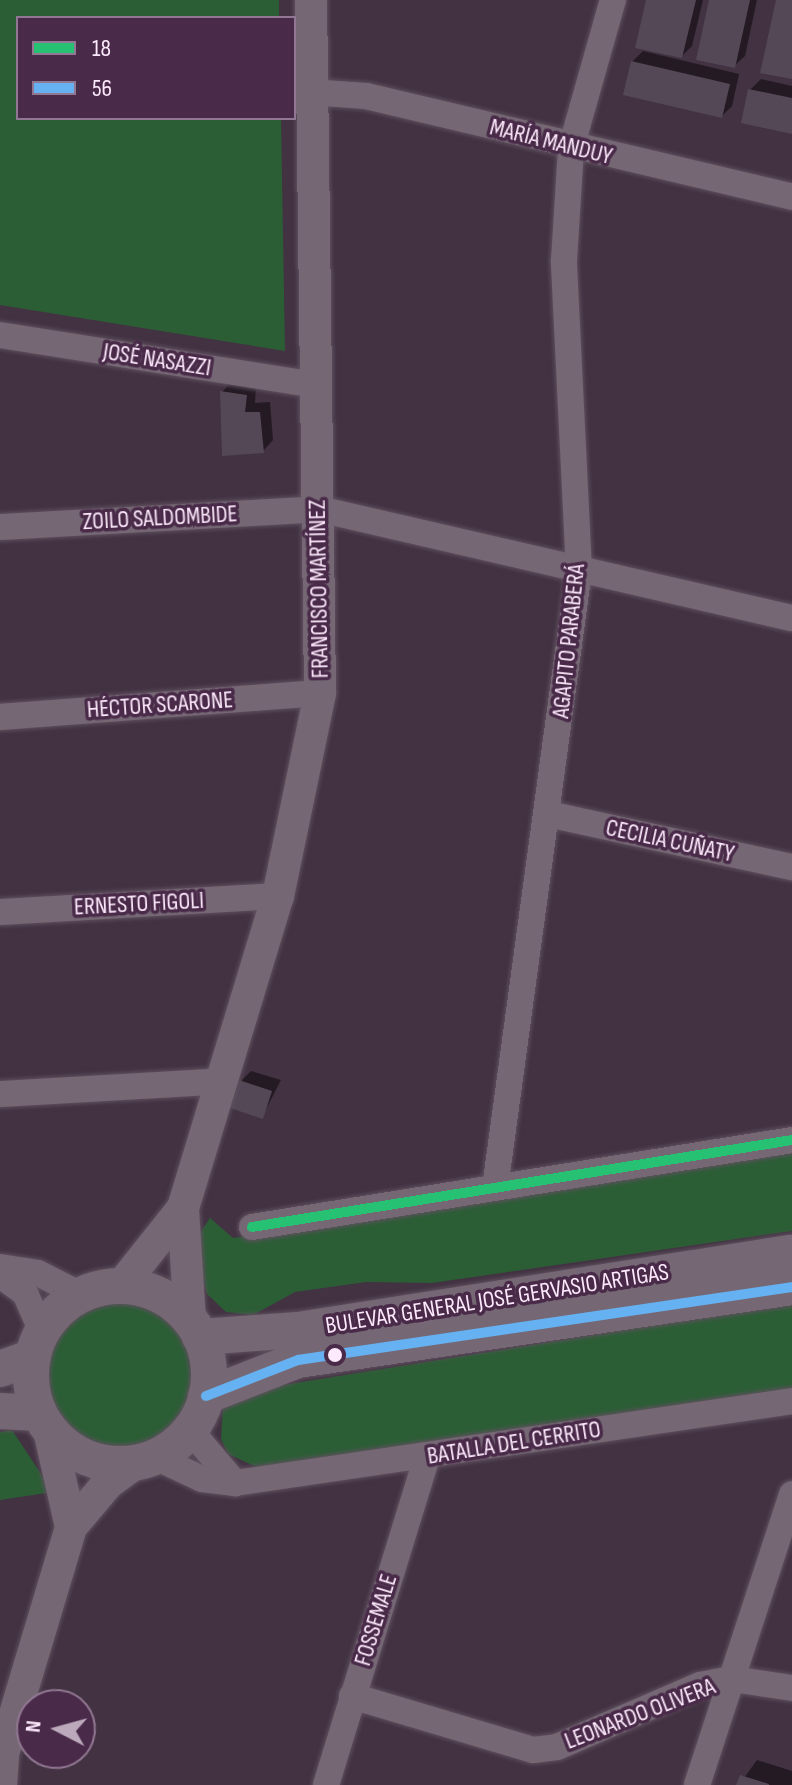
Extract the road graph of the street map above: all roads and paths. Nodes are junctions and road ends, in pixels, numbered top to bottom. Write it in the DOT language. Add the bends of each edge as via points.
graph roads {
  1 [pos="311,0"];
  2 [pos="613,0"];
  3 [pos="310,92"];
  4 [pos="571,148"];
  5 [pos="792,197"];
  6 [pos="0,335"];
  7 [pos="314,385"];
  8 [pos="319,509"];
  9 [pos="0,527"];
  10 [pos="579,571"];
  11 [pos="792,618"];
  12 [pos="320,693"];
  13 [pos="0,717"];
  14 [pos="548,814"];
  15 [pos="792,867"];
  16 [pos="278,896"];
  17 [pos="0,912"];
  18 [pos="223,1081"];
  19 [pos="0,1094"];
  20 [pos="792,1140"];
  21 [pos="495,1188"];
  22 [pos="183,1208"];
  23 [pos="252,1227"];
  24 [pos="792,1253"];
  25 [pos="0,1267"];
  26 [pos="0,1275"];
  27 [pos="121,1286"];
  28 [pos="792,1287"];
  29 [pos="81,1295"];
  30 [pos="195,1328"];
  31 [pos="25,1352"];
  32 [pos="206,1396"];
  33 [pos="792,1401"];
  34 [pos="0,1411"];
  35 [pos="44,1421"];
  36 [pos="190,1430"];
  37 [pos="427,1456"];
  38 [pos="146,1460"];
  39 [pos="235,1483"];
  40 [pos="792,1494"];
  41 [pos="71,1527"];
  42 [pos="732,1679"];
  43 [pos="792,1688"];
  44 [pos="352,1696"];
  45 [pos="1,1766"];
  46 [pos="326,1785"];
  47 [pos="697,1785"];
  1 -- 3 [label="street, FRANCISCO MARTÍNEZ"];
  2 -- 4 [label="street, AGAPITO PARABERÁ"];
  3 -- 4 [label="street, MARÍA MANDUY" via="366,96"];
  3 -- 7 [label="street, FRANCISCO MARTÍNEZ"];
  4 -- 5 [label="street, MARÍA MANDUY"];
  4 -- 10 [label="street, AGAPITO PARABERÁ" via="564,260"];
  6 -- 7 [label="street, JOSÉ NASAZZI"];
  7 -- 8 [label="street, FRANCISCO MARTÍNEZ"];
  8 -- 9 [label="street, ZOILO SALDOMBIDE"];
  8 -- 10 [label="street, ZOILO SALDOMBIDE"];
  8 -- 12 [label="street, FRANCISCO MARTÍNEZ"];
  10 -- 11 [label="street, ZOILO SALDOMBIDE"];
  10 -- 14 [label="street, AGAPITO PARABERÁ"];
  12 -- 13 [label="street, HÉCTOR SCARONE"];
  12 -- 16 [label="street, FRANCISCO MARTÍNEZ"];
  14 -- 15 [label="street, CECILIA CUÑATY"];
  14 -- 21 [label="street, AGAPITO PARABERÁ"];
  16 -- 17 [label="street, ERNESTO FIGOLI"];
  16 -- 18 [label="street, FRANCISCO MARTÍNEZ"];
  18 -- 19 [label="street"];
  18 -- 22 [label="street, FRANCISCO MARTÍNEZ"];
  20 -- 21 [label="street"];
  21 -- 23 [label="street"];
  22 -- 27 [label="street, FRANCISCO MARTÍNEZ"];
  22 -- 30 [label="street, FRANCISCO MARTÍNEZ"];
  24 -- 30 [label="main road, BULEVAR GENERAL JOSÉ GERVASIO ARTIGAS" via="298,1330"];
  25 -- 29 [label="street" via="38,1273"];
  26 -- 31 [label="street" via="25,1293"];
  27 -- 29 [label="main road"];
  27 -- 30 [label="main road" via="160,1295"];
  28 -- 32 [label="main road, BULEVAR GENERAL JOSÉ GERVASIO ARTIGAS" via="298,1360"];
  29 -- 31 [label="main road"];
  30 -- 32 [label="main road"];
  31 -- 35 [label="main road"];
  32 -- 36 [label="main road"];
  33 -- 37 [label="street, BATALLA DEL CERRITO"];
  34 -- 35 [label="main road"];
  35 -- 38 [label="main road" via="79,1455"];
  35 -- 41 [label="street"];
  36 -- 38 [label="main road"];
  36 -- 39 [label="street"];
  37 -- 39 [label="street, BATALLA DEL CERRITO"];
  37 -- 44 [label="street, FOSSEMALE"];
  38 -- 39 [label="street, BATALLA DEL CERRITO" via="202,1479"];
  38 -- 41 [label="street" via="108,1483"];
  40 -- 42 [label="street"];
  41 -- 45 [label="street"];
  42 -- 43 [label="street, LEONARDO OLIVERA"];
  42 -- 44 [label="street, LEONARDO OLIVERA" via="533,1750"];
  42 -- 47 [label="street"];
  44 -- 46 [label="street, FOSSEMALE"];
}
